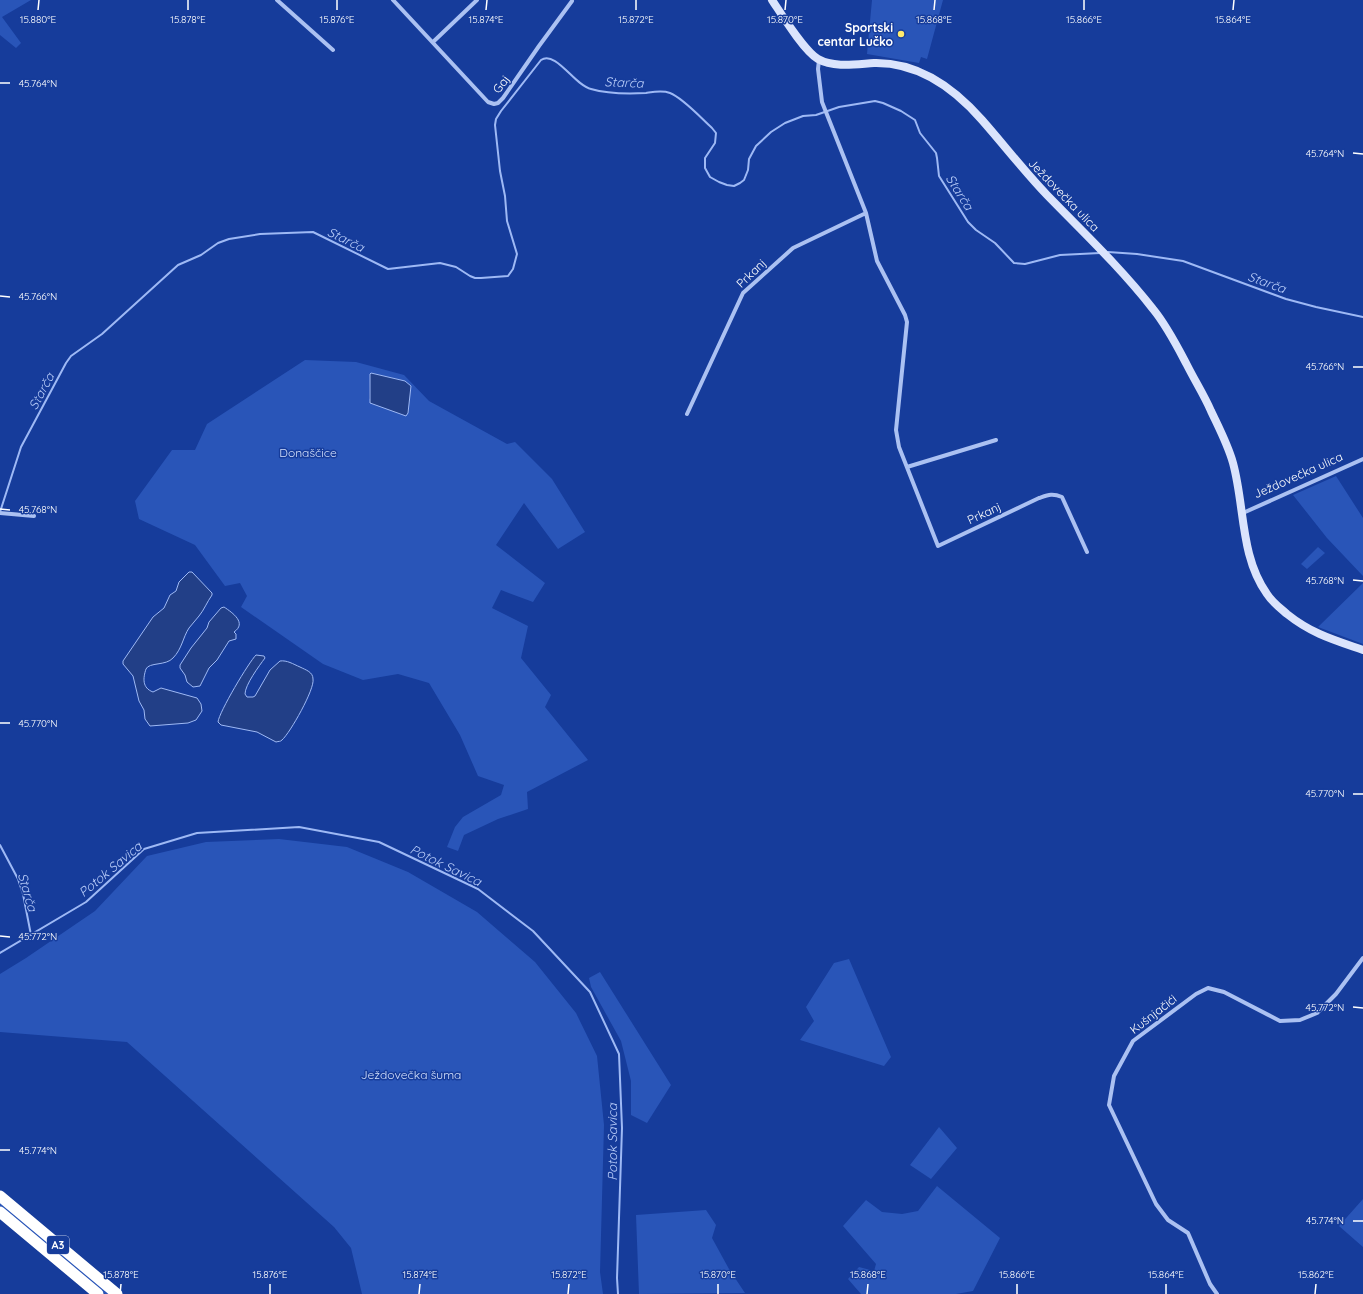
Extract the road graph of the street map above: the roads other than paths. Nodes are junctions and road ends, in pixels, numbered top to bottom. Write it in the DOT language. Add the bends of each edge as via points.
graph roads {
  1 [pos="277,0"];
  2 [pos="393,0"];
  3 [pos="477,0"];
  4 [pos="772,0"];
  5 [pos="572,1"];
  6 [pos="433,42"];
  7 [pos="333,50"];
  8 [pos="820,60"];
  9 [pos="866,213"];
  10 [pos="687,414"];
  11 [pos="996,440"];
  12 [pos="1363,459"];
  13 [pos="907,467"];
  14 [pos="1243,513"];
  15 [pos="1,514"];
  16 [pos="34,516"];
  17 [pos="1087,552"];
  18 [pos="1363,650"];
  19 [pos="1363,958"];
  20 [pos="0,1196"];
  21 [pos="0,1212"];
  22 [pos="98,1294"];
  23 [pos="117,1294"];
  24 [pos="1217,1294"];
  1 -- 7 [label="street"];
  2 -- 6 [label="street, Gaj"];
  3 -- 6 [label="street"];
  4 -- 8 [label="main road" via="808,50"];
  5 -- 6 [label="street, Gaj" via="498,103 488,102"];
  8 -- 9 [label="street, Prkanj" via="818,69 823,105"];
  8 -- 14 [label="main road, Ježdovečka ulica" via="834,64 881,63 918,70 956,94 981,119 1022,168 1140,293 1162,322 1206,400 1229,451"];
  9 -- 10 [label="street, Prkanj" via="793,248 743,293"];
  9 -- 13 [label="street, Prkanj" via="877,261 907,322 896,430"];
  11 -- 13 [label="street"];
  12 -- 14 [label="street, Ježdovečka ulica"];
  13 -- 17 [label="street, Prkanj" via="938,546 1050,494 1055,494 1062,497"];
  14 -- 18 [label="main road, Ježdovečka ulica" via="1250,559 1268,597 1291,618 1308,629"];
  15 -- 16 [label="street"];
  19 -- 24 [label="street, Kušnjačići" via="1336,994 1317,1013 1300,1020 1280,1021 1224,992 1208,988 1196,994 1133,1041 1114,1076 1109,1105 1156,1204 1168,1220 1188,1233 1210,1284"];
  20 -- 23 [label="highway, A3"];
  21 -- 22 [label="highway, A3"];
}
